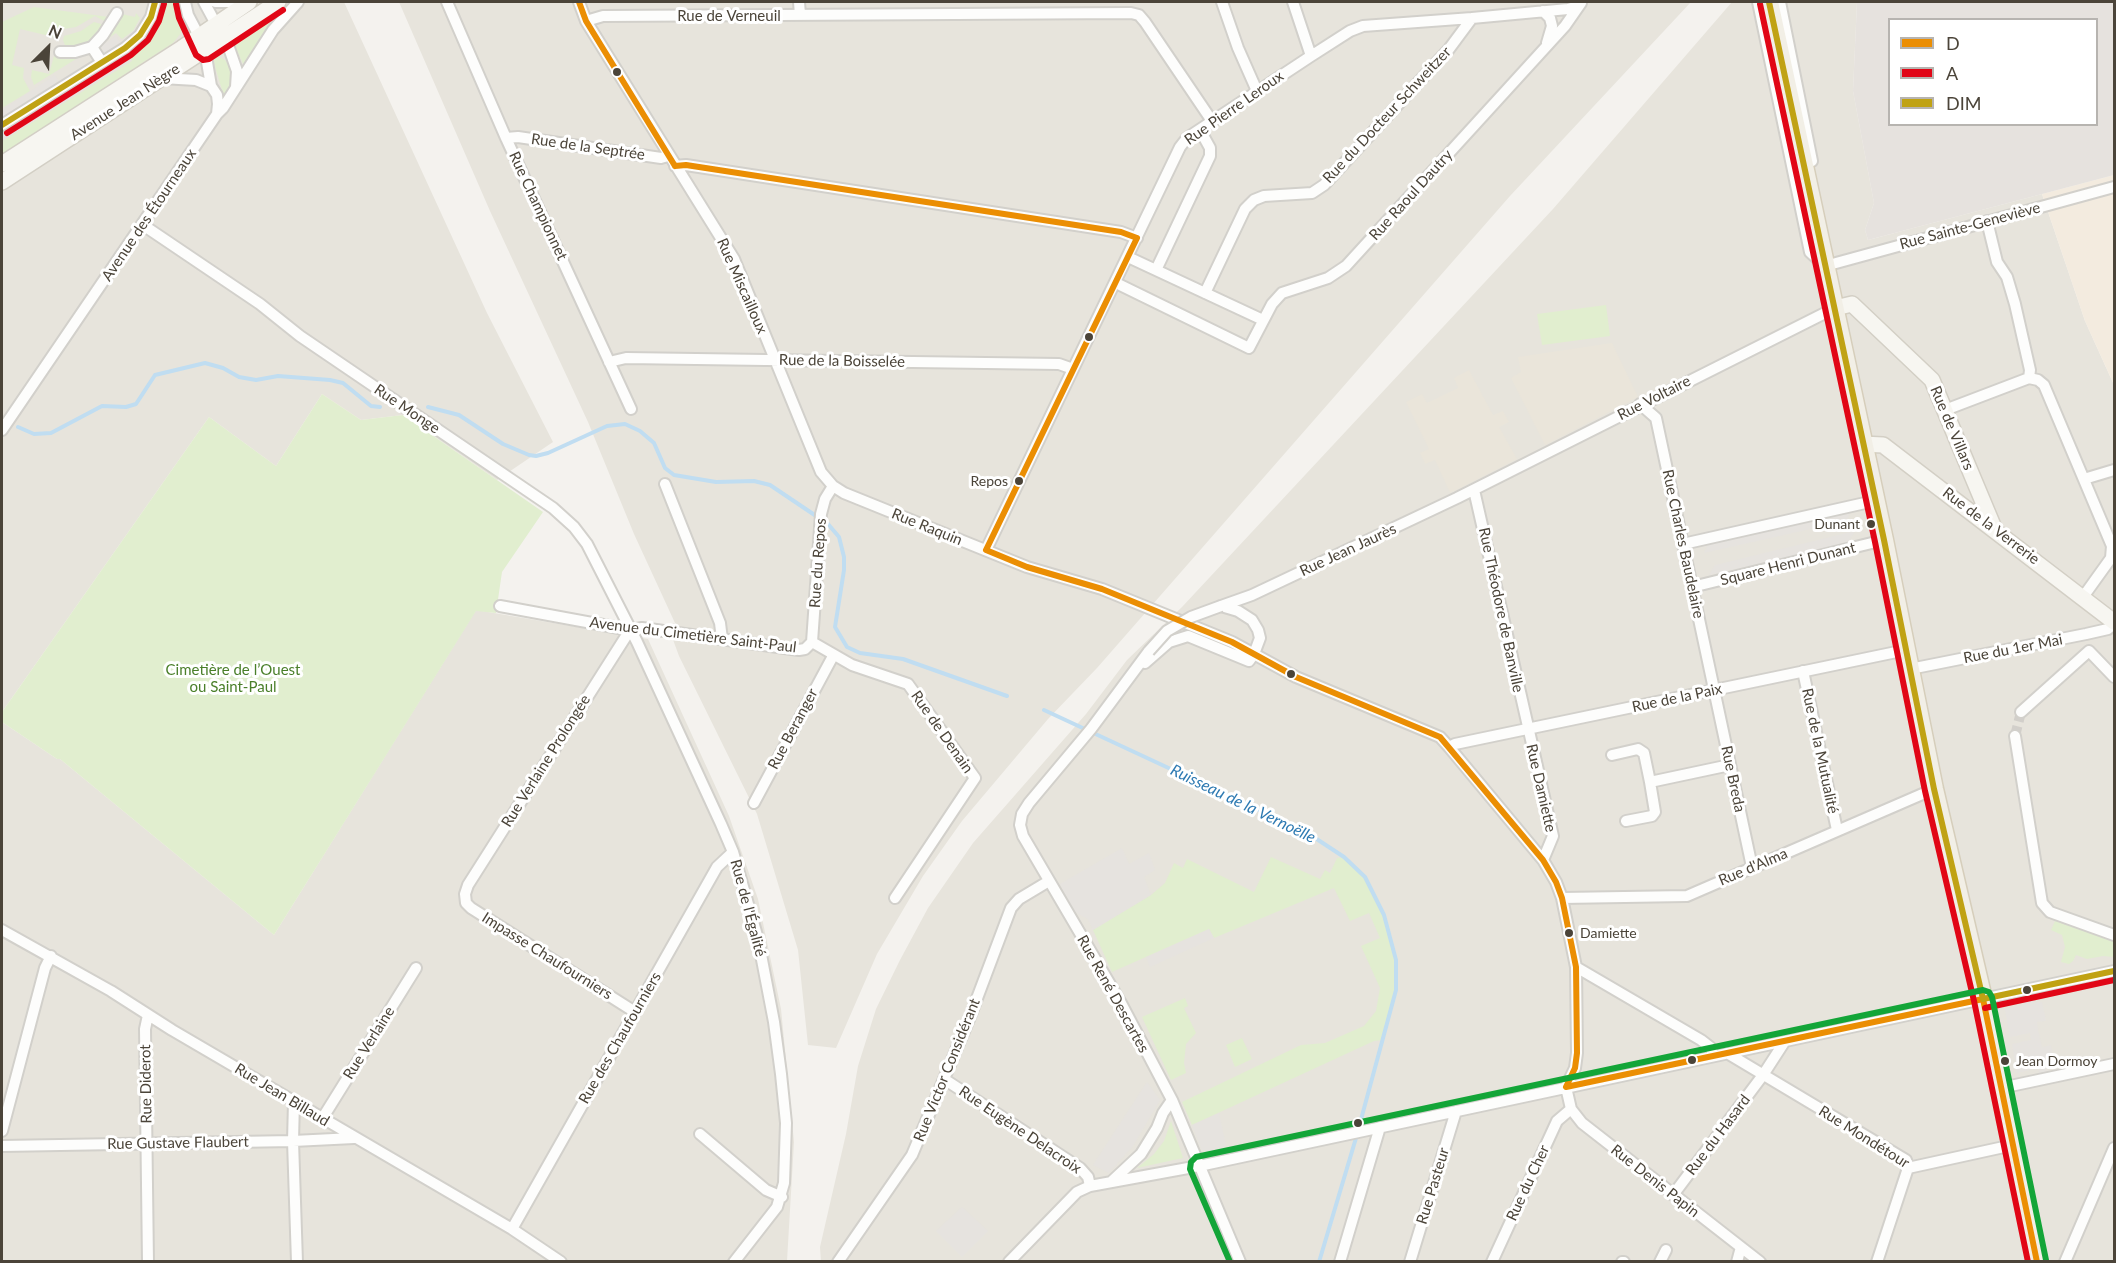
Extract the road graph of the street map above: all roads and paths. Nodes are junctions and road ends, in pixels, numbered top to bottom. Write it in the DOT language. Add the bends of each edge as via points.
graph roads {
  1 [pos="155,2"];
  2 [pos="185,2"];
  3 [pos="204,2"];
  4 [pos="215,2"];
  5 [pos="234,2"];
  6 [pos="249,2"];
  7 [pos="278,2"];
  8 [pos="298,2"];
  9 [pos="447,2"];
  10 [pos="579,2"];
  11 [pos="799,2"];
  12 [pos="1011,2"];
  13 [pos="1222,2"];
  14 [pos="1293,2"];
  15 [pos="1758,2"];
  16 [pos="1769,2"];
  17 [pos="1780,2"];
  18 [pos="1581,4"];
  19 [pos="1543,11"];
  20 [pos="117,13"];
  21 [pos="800,15"];
  22 [pos="1011,15"];
  23 [pos="1472,18"];
  24 [pos="586,21"];
  25 [pos="220,31"];
  26 [pos="199,36"];
  27 [pos="1546,46"];
  28 [pos="92,47"];
  29 [pos="204,51"];
  30 [pos="60,52"];
  31 [pos="1311,56"];
  32 [pos="101,61"];
  33 [pos="162,78"];
  34 [pos="211,86"];
  35 [pos="236,88"];
  36 [pos="1257,91"];
  37 [pos="217,114"];
  38 [pos="1212,121"];
  39 [pos="2,125"];
  40 [pos="1200,130"];
  41 [pos="506,138"];
  42 [pos="668,156"];
  43 [pos="2,164"];
  44 [pos="675,166"];
  45 [pos="2,182"];
  46 [pos="2115,187"];
  47 [pos="1987,221"];
  48 [pos="143,225"];
  49 [pos="1137,238"];
  50 [pos="1128,257"];
  51 [pos="1825,266"];
  52 [pos="1156,270"];
  53 [pos="1116,284"];
  54 [pos="1205,293"];
  55 [pos="1834,308"];
  56 [pos="1263,320"];
  57 [pos="774,360"];
  58 [pos="609,363"];
  59 [pos="1074,369"];
  60 [pos="2029,378"];
  61 [pos="1640,404"];
  62 [pos="631,409"];
  63 [pos="1945,410"];
  64 [pos="2,430"];
  65 [pos="1862,444"];
  66 [pos="2115,470"];
  67 [pos="2084,479"];
  68 [pos="665,484"];
  69 [pos="833,486"];
  70 [pos="1474,490"];
  71 [pos="1874,501"];
  72 [pos="1994,528"];
  73 [pos="1884,540"];
  74 [pos="1683,544"];
  75 [pos="986,550"];
  76 [pos="1692,587"];
  77 [pos="2083,597"];
  78 [pos="500,606"];
  79 [pos="1221,606"];
  80 [pos="2115,623"];
  81 [pos="630,630"];
  82 [pos="2086,634"];
  83 [pos="722,639"];
  84 [pos="812,642"];
  85 [pos="1906,650"];
  86 [pos="2089,651"];
  87 [pos="1254,654"];
  88 [pos="833,656"];
  89 [pos="1910,669"];
  90 [pos="1803,671"];
  91 [pos="1130,677"];
  92 [pos="2115,677"];
  93 [pos="1714,690"];
  94 [pos="2021,712"];
  95 [pos="1527,730"];
  96 [pos="2015,736"];
  97 [pos="1449,747"];
  98 [pos="1611,754"];
  99 [pos="1730,765"];
  100 [pos="1650,782"];
  101 [pos="1935,789"];
  102 [pos="754,803"];
  103 [pos="1626,821"];
  104 [pos="1020,825"];
  105 [pos="1837,830"];
  106 [pos="733,852"];
  107 [pos="1543,860"];
  108 [pos="1752,867"];
  109 [pos="1049,881"];
  110 [pos="465,894"];
  111 [pos="895,898"];
  112 [pos="1562,898"];
  113 [pos="2,930"];
  114 [pos="2115,935"];
  115 [pos="51,956"];
  116 [pos="1576,967"];
  117 [pos="416,968"];
  118 [pos="2115,971"];
  119 [pos="1983,999"];
  120 [pos="635,1012"];
  121 [pos="148,1015"];
  122 [pos="1785,1041"];
  123 [pos="1727,1053"];
  124 [pos="1714,1056"];
  125 [pos="2115,1064"];
  126 [pos="1763,1075"];
  127 [pos="944,1079"];
  128 [pos="1566,1087"];
  129 [pos="2001,1088"];
  130 [pos="1172,1100"];
  131 [pos="294,1101"];
  132 [pos="1571,1109"];
  133 [pos="1456,1111"];
  134 [pos="322,1119"];
  135 [pos="1380,1127"];
  136 [pos="2,1131"];
  137 [pos="700,1134"];
  138 [pos="354,1138"];
  139 [pos="293,1141"];
  140 [pos="146,1143"];
  141 [pos="2013,1145"];
  142 [pos="2,1146"];
  143 [pos="2115,1148"];
  144 [pos="1199,1166"];
  145 [pos="1908,1168"];
  146 [pos="1111,1182"];
  147 [pos="1090,1186"];
  148 [pos="1673,1195"];
  149 [pos="779,1202"];
  150 [pos="512,1229"];
  151 [pos="1741,1247"];
  152 [pos="1666,1250"];
  153 [pos="148,1262"];
  154 [pos="297,1262"];
  155 [pos="561,1262"];
  156 [pos="734,1262"];
  157 [pos="838,1262"];
  158 [pos="1010,1262"];
  159 [pos="1240,1262"];
  160 [pos="1340,1262"];
  161 [pos="1410,1262"];
  162 [pos="1492,1262"];
  163 [pos="1660,1262"];
  164 [pos="1737,1262"];
  165 [pos="1760,1262"];
  166 [pos="1877,1262"];
  167 [pos="2037,1262"];
  168 [pos="2065,1262"];
  1 -- 32 [label="street" via="140,35"];
  2 -- 26 [label="street"];
  3 -- 25 [label="street"];
  4 -- 5 [label="street"];
  6 -- 25 [label="main road, Avenue Jean Nègre"];
  7 -- 25 [label="main road, Avenue Jean Nègre"];
  8 -- 35 [label="street, Avenue des Étourneaux" via="273,30"];
  9 -- 41 [label="street, Rue Championnet"];
  10 -- 24 [label="street, Rue Miscailloux"];
  11 -- 21 [label="street"];
  12 -- 22 [label="street"];
  13 -- 36 [label="street"];
  14 -- 31 [label="street"];
  15 -- 51 [label="street" via="1810,252"];
  16 -- 51 [label="main road"];
  17 -- 51 [label="street" via="1831,254"];
  18 -- 19 [label="street, Rue Pierre Leroux"];
  18 -- 27 [label="street, Rue Raoul Dautry"];
  19 -- 23 [label="street, Rue Pierre Leroux"];
  19 -- 27 [label="street" via="1552,26"];
  20 -- 28 [label="street"];
  21 -- 22 [label="street, Rue de Verneuil"];
  21 -- 24 [label="street, Rue de Verneuil" via="603,16"];
  22 -- 38 [label="street, Rue de Verneuil" via="1139,15"];
  23 -- 31 [label="street, Rue Pierre Leroux" via="1363,26"];
  23 -- 54 [label="street, Rue du Docteur Schweitzer" via="1449,49 1324,185 1312,193 1264,196 1245,209"];
  24 -- 42 [label="street, Rue Miscailloux"];
  25 -- 26 [label="main road, Avenue Jean Nègre"];
  25 -- 29 [label="main road, Avenue Jean Nègre"];
  25 -- 35 [label="street" via="237,71"];
  26 -- 29 [label="street"];
  26 -- 43 [label="main road, Avenue Jean Nègre"];
  27 -- 56 [label="street, Rue Raoul Dautry" via="1346,266 1328,278 1282,293"];
  28 -- 30 [label="street"];
  28 -- 32 [label="street"];
  29 -- 33 [label="main road, Avenue Jean Nègre"];
  29 -- 34 [label="street"];
  31 -- 36 [label="street, Rue Pierre Leroux"];
  32 -- 39 [label="street"];
  33 -- 34 [label="street" via="196,80"];
  33 -- 45 [label="main road, Avenue Jean Nègre"];
  34 -- 37 [label="street" via="217,95"];
  35 -- 37 [label="street, Avenue des Étourneaux"];
  36 -- 38 [label="street, Rue Pierre Leroux"];
  37 -- 48 [label="street, Avenue des Étourneaux"];
  38 -- 40 [label="street, Rue Pierre Leroux"];
  40 -- 49 [label="street, Rue Pierre Leroux" via="1180,147"];
  40 -- 52 [label="street" via="1210,156"];
  41 -- 42 [label="street, Rue de la Septrée"];
  41 -- 58 [label="street, Rue Championnet"];
  42 -- 44 [label="street, Rue Miscailloux"];
  44 -- 49 [label="street" via="1121,231"];
  44 -- 57 [label="street, Rue Miscailloux" via="734,259"];
  46 -- 47 [label="street, Rue Sainte-Geneviève"];
  47 -- 51 [label="street, Rue Sainte-Geneviève"];
  47 -- 60 [label="street" via="1997,262 2007,277 2015,304"];
  48 -- 64 [label="street, Avenue des Étourneaux"];
  48 -- 81 [label="street, Rue Monge" via="553,508 587,544"];
  49 -- 50 [label="street, Rue Pierre Leroux"];
  50 -- 52 [label="street"];
  50 -- 53 [label="street, Rue Pierre Leroux"];
  51 -- 55 [label="main road"];
  52 -- 54 [label="street"];
  53 -- 56 [label="street, Rue Raoul Dautry" via="1249,348"];
  53 -- 59 [label="street, Rue Pierre Leroux"];
  54 -- 56 [label="street"];
  55 -- 61 [label="street, Rue Voltaire"];
  55 -- 63 [label="main road, Rue de Villars" via="1852,304 1932,380"];
  55 -- 65 [label="main road"];
  57 -- 58 [label="street, Rue de la Boisselée" via="626,358"];
  57 -- 59 [label="street, Rue de la Boisselée" via="1059,364"];
  57 -- 69 [label="street, Rue Miscailloux" via="821,472"];
  58 -- 62 [label="street, Rue Championnet"];
  59 -- 75 [label="street, Rue Pierre Leroux"];
  60 -- 63 [label="street"];
  60 -- 67 [label="street" via="2044,385"];
  61 -- 70 [label="street, Rue Voltaire"];
  61 -- 74 [label="street, Rue Charles Baudelaire" via="1656,418"];
  63 -- 72 [label="main road, Rue de Villars"];
  65 -- 71 [label="main road"];
  65 -- 72 [label="main road, Rue de la Verrerie" via="1883,445"];
  66 -- 67 [label="street"];
  67 -- 77 [label="street" via="2112,546 2111,558"];
  68 -- 83 [label="street" via="720,623"];
  69 -- 75 [label="street, Rue Raquin"];
  69 -- 84 [label="street, Rue du Repos" via="820,518"];
  70 -- 79 [label="street, Rue Jean Jaurès"];
  70 -- 95 [label="street, Rue Théodore de Banville"];
  71 -- 73 [label="main road"];
  71 -- 74 [label="street"];
  72 -- 77 [label="main road, Rue de la Verrerie"];
  73 -- 76 [label="street, Square Henri Dunant"];
  73 -- 85 [label="main road"];
  74 -- 76 [label="street, Rue Charles Baudelaire"];
  75 -- 87 [label="street, Rue Raquin" via="1027,567 1102,589"];
  76 -- 93 [label="street, Rue Charles Baudelaire"];
  77 -- 80 [label="main road, Rue de la Verrerie"];
  78 -- 81 [label="street, Avenue du Cimetière Saint-Paul"];
  79 -- 87 [label="street" via="1252,620 1260,638"];
  79 -- 91 [label="street, Rue Jean Jaurès, bridge" via="1167,631"];
  80 -- 82 [label="street, Rue du 1er Mai" via="2108,629"];
  81 -- 83 [label="street, Avenue du Cimetière Saint-Paul" via="642,628"];
  81 -- 106 [label="street, Rue de l'Égalité"];
  81 -- 110 [label="street, Rue Verlaine Prolongée"];
  82 -- 86 [label="street"];
  82 -- 89 [label="street, Rue du 1er Mai"];
  83 -- 84 [label="street, Avenue du Cimetière Saint-Paul" via="799,650"];
  84 -- 88 [label="street, Rue de Denain"];
  85 -- 89 [label="main road"];
  85 -- 90 [label="street, Rue de la Paix"];
  86 -- 92 [label="street"];
  86 -- 94 [label="street"];
  87 -- 91 [label="street, Rue Jean Jaurès" via="1249,661 1188,636 1169,642"];
  87 -- 97 [label="street, Rue Raquin" via="1296,677 1440,737"];
  88 -- 102 [label="street, Rue Beranger"];
  88 -- 111 [label="street, Rue de Denain" via="908,684 975,778"];
  89 -- 101 [label="main road"];
  90 -- 93 [label="street, Rue de la Paix"];
  90 -- 105 [label="street, Rue de la Mutualité"];
  91 -- 104 [label="street, Rue Jean Jaurès" via="1029,803"];
  93 -- 95 [label="street, Rue de la Paix"];
  93 -- 99 [label="street, Rue Breda"];
  95 -- 97 [label="street, Rue de la Paix"];
  95 -- 107 [label="street, Rue Damiette" via="1553,836"];
  96 -- 114 [label="street" via="2042,903 2050,912"];
  97 -- 107 [label="street, Rue Raquin"];
  98 -- 100 [label="street" via="1638,749 1644,753"];
  99 -- 100 [label="street"];
  99 -- 108 [label="street, Rue Breda"];
  100 -- 103 [label="street" via="1655,812"];
  101 -- 105 [label="street, Rue d'Alma"];
  101 -- 119 [label="main road"];
  104 -- 109 [label="street, Rue René Descartes"];
  105 -- 108 [label="street, Rue d'Alma"];
  106 -- 120 [label="street, Rue des Chaufourniers" via="717,867"];
  106 -- 149 [label="street, Rue de l'Égalité" via="758,939 775,1032 786,1123 784,1183"];
  107 -- 112 [label="street"];
  108 -- 112 [label="street, Rue d'Alma" via="1687,896"];
  109 -- 127 [label="street, Rue Victor Considérant" via="1011,908"];
  109 -- 130 [label="street, Rue René Descartes" via="1121,1003"];
  110 -- 120 [label="street, Impasse Chaufourniers" via="471,908"];
  112 -- 116 [label="street"];
  113 -- 115 [label="street, Rue Jean Billaud"];
  115 -- 121 [label="street, Rue Jean Billaud"];
  115 -- 136 [label="street"];
  116 -- 124 [label="street" via="1701,1040"];
  116 -- 128 [label="street" via="1577,1053"];
  117 -- 134 [label="street, Rue Verlaine"];
  118 -- 119 [label="street"];
  119 -- 122 [label="street"];
  119 -- 129 [label="main road"];
  120 -- 150 [label="street, Rue des Chaufourniers"];
  121 -- 131 [label="street, Rue Jean Billaud"];
  121 -- 140 [label="street, Rue Diderot"];
  122 -- 123 [label="street"];
  122 -- 126 [label="street, Rue du Hasard"];
  123 -- 124 [label="street"];
  123 -- 126 [label="street, Rue Mondétour"];
  124 -- 128 [label="street"];
  125 -- 129 [label="street"];
  126 -- 145 [label="street, Rue Mondétour" via="1906,1160"];
  126 -- 148 [label="street, Rue du Hasard"];
  127 -- 147 [label="street, Rue Eugène Delacroix" via="1080,1168"];
  127 -- 157 [label="street, Rue Victor Considérant" via="912,1155"];
  128 -- 132 [label="street"];
  128 -- 133 [label="street"];
  129 -- 141 [label="main road"];
  130 -- 144 [label="street, Rue René Descartes"];
  130 -- 146 [label="street" via="1141,1154"];
  131 -- 134 [label="street, Rue Jean Billaud"];
  131 -- 139 [label="street"];
  132 -- 148 [label="street, Rue Denis Papin" via="1582,1123"];
  132 -- 162 [label="street, Rue du Cher" via="1557,1121"];
  133 -- 135 [label="street"];
  133 -- 161 [label="street, Rue Pasteur"];
  134 -- 138 [label="street, Rue Jean Billaud"];
  135 -- 144 [label="street"];
  135 -- 160 [label="street"];
  137 -- 149 [label="street"];
  138 -- 139 [label="street, Rue Gustave Flaubert"];
  138 -- 150 [label="street, Rue Jean Billaud"];
  139 -- 140 [label="street, Rue Gustave Flaubert"];
  139 -- 154 [label="street"];
  140 -- 142 [label="street, Rue Gustave Flaubert"];
  140 -- 153 [label="street, Rue Diderot"];
  141 -- 145 [label="street, Rue Mondétour"];
  141 -- 167 [label="main road"];
  143 -- 168 [label="street"];
  144 -- 146 [label="street"];
  144 -- 159 [label="street, Rue René Descartes"];
  145 -- 166 [label="street"];
  146 -- 147 [label="street"];
  147 -- 158 [label="street" via="1077,1192"];
  148 -- 151 [label="street, Rue Denis Papin"];
  149 -- 156 [label="street"];
  150 -- 155 [label="street, Rue Jean Billaud"];
  151 -- 164 [label="street"];
  151 -- 165 [label="street, Rue Denis Papin"];
  152 -- 163 [label="street"];
}
